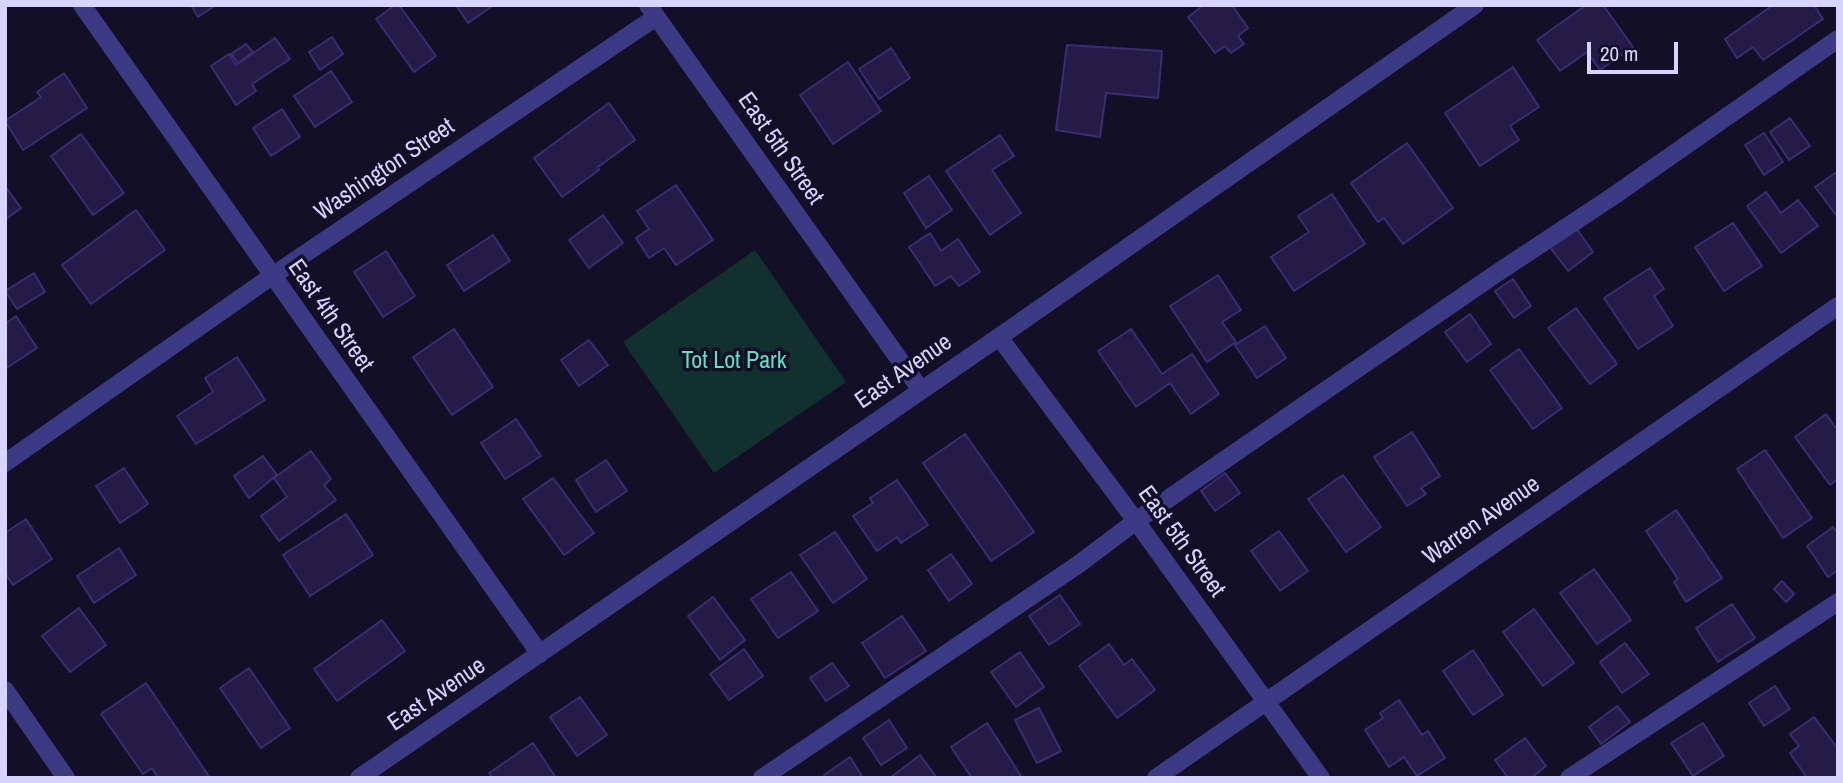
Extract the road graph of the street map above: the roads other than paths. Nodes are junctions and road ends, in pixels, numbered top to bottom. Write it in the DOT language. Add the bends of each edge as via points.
graph roads {
  1 [pos="82,5"];
  2 [pos="1475,5"];
  3 [pos="652,11"];
  4 [pos="1838,39"];
  5 [pos="272,276"];
  6 [pos="1838,306"];
  7 [pos="999,337"];
  8 [pos="922,390"];
  9 [pos="5,463"];
  10 [pos="1136,521"];
  11 [pos="1838,602"];
  12 [pos="540,654"];
  13 [pos="5,690"];
  14 [pos="1266,700"];
  15 [pos="65,778"];
  16 [pos="359,778"];
  17 [pos="762,778"];
  18 [pos="1156,778"];
  19 [pos="1321,778"];
  20 [pos="1569,778"];
  1 -- 5 [label="street, East 4th Street"];
  2 -- 7 [label="street, East Avenue"];
  3 -- 5 [label="street, Washington Street"];
  3 -- 8 [label="street, East 5th Street"];
  4 -- 10 [label="street"];
  5 -- 9 [label="street, Washington Street"];
  5 -- 12 [label="street, East 4th Street"];
  6 -- 14 [label="street, Warren Avenue"];
  7 -- 8 [label="street, East Avenue"];
  7 -- 10 [label="street, East 5th Street"];
  8 -- 12 [label="street, East Avenue"];
  10 -- 14 [label="street, East 5th Street"];
  10 -- 17 [label="street"];
  11 -- 20 [label="street"];
  12 -- 16 [label="street, East Avenue"];
  13 -- 15 [label="street"];
  14 -- 18 [label="street, Warren Avenue"];
  14 -- 19 [label="street, East 5th Street"];
}
